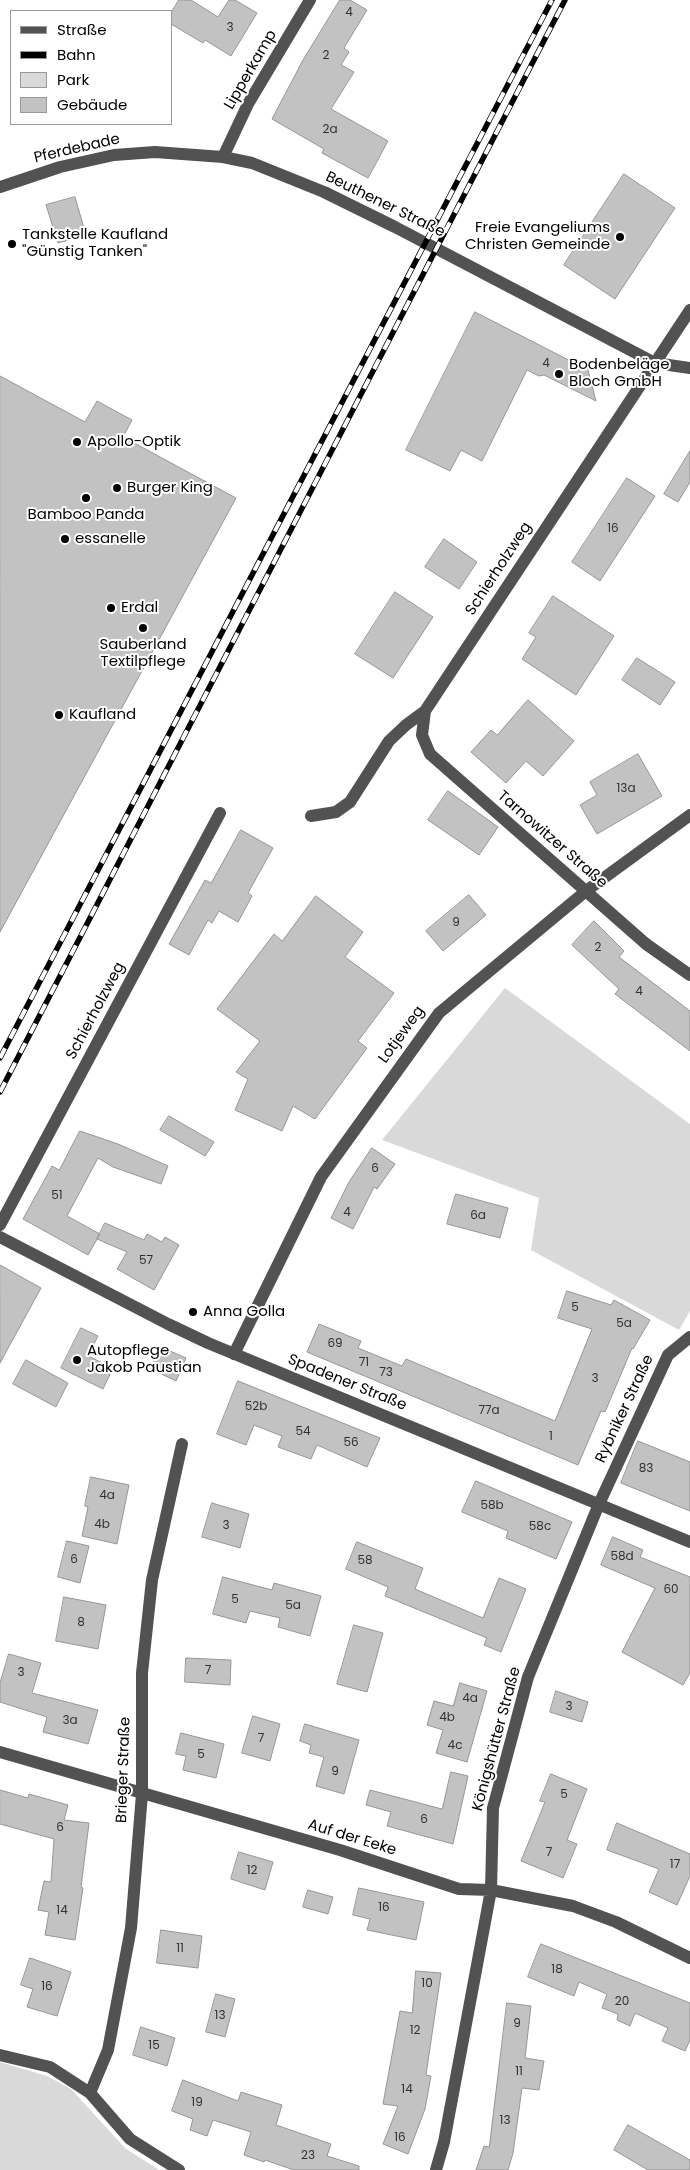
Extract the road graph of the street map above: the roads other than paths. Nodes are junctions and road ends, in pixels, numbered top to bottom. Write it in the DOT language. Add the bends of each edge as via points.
graph roads {
  1 [pos="310,0"];
  2 [pos="223,157"];
  3 [pos="0,187"];
  4 [pos="690,310"];
  5 [pos="655,363"];
  6 [pos="690,368"];
  7 [pos="425,711"];
  8 [pos="220,813"];
  9 [pos="690,815"];
  10 [pos="311,816"];
  11 [pos="586,891"];
  12 [pos="690,975"];
  13 [pos="0,1225"];
  14 [pos="0,1236"];
  15 [pos="690,1337"];
  16 [pos="234,1354"];
  17 [pos="182,1444"];
  18 [pos="599,1504"];
  19 [pos="690,1542"];
  20 [pos="0,1752"];
  21 [pos="142,1794"];
  22 [pos="491,1890"];
  23 [pos="690,1958"];
  24 [pos="0,2055"];
  25 [pos="90,2093"];
  26 [pos="179,2170"];
  27 [pos="436,2170"];
  1 -- 2 [label="street, Lipperkamp" via="248,104"];
  2 -- 3 [label="street, Pferdebade" via="154,152 114,155 60,167"];
  2 -- 5 [label="street, Beuthener Straße" via="252,163 324,192"];
  4 -- 5 [label="street, Schierholzweg"];
  5 -- 6 [label="street, Beuthener Straße"];
  5 -- 7 [label="street, Schierholzweg"];
  7 -- 10 [label="street, Schierholzweg" via="389,742 350,802 336,812"];
  7 -- 11 [label="street, Tarnowitzer Straße" via="422,735 430,754"];
  8 -- 13 [label="street, Schierholzweg"];
  9 -- 11 [label="street, Lotjeweg"];
  11 -- 12 [label="street, Tarnowitzer Straße" via="646,944"];
  11 -- 16 [label="street, Lotjeweg" via="439,1013 321,1177"];
  14 -- 16 [label="street, Spadener Straße" via="168,1324"];
  15 -- 18 [label="street, Rybniker Straße" via="668,1355"];
  16 -- 18 [label="street, Spadener Straße"];
  17 -- 21 [label="street, Brieger Straße" via="152,1580 142,1673"];
  18 -- 19 [label="street, Spadener Straße"];
  18 -- 22 [label="street, Königshütter Straße" via="528,1677 493,1808"];
  20 -- 21 [label="street, Auf der Eeke"];
  21 -- 22 [label="street, Auf der Eeke" via="340,1850 459,1889"];
  21 -- 25 [label="street, Brieger Straße" via="131,1928 108,2050"];
  22 -- 23 [label="street, Auf der Eeke" via="573,1906 616,1922"];
  22 -- 27 [label="street, Königshütter Straße"];
  24 -- 25 [label="street" via="50,2067"];
  25 -- 26 [label="street" via="130,2139"];
}
